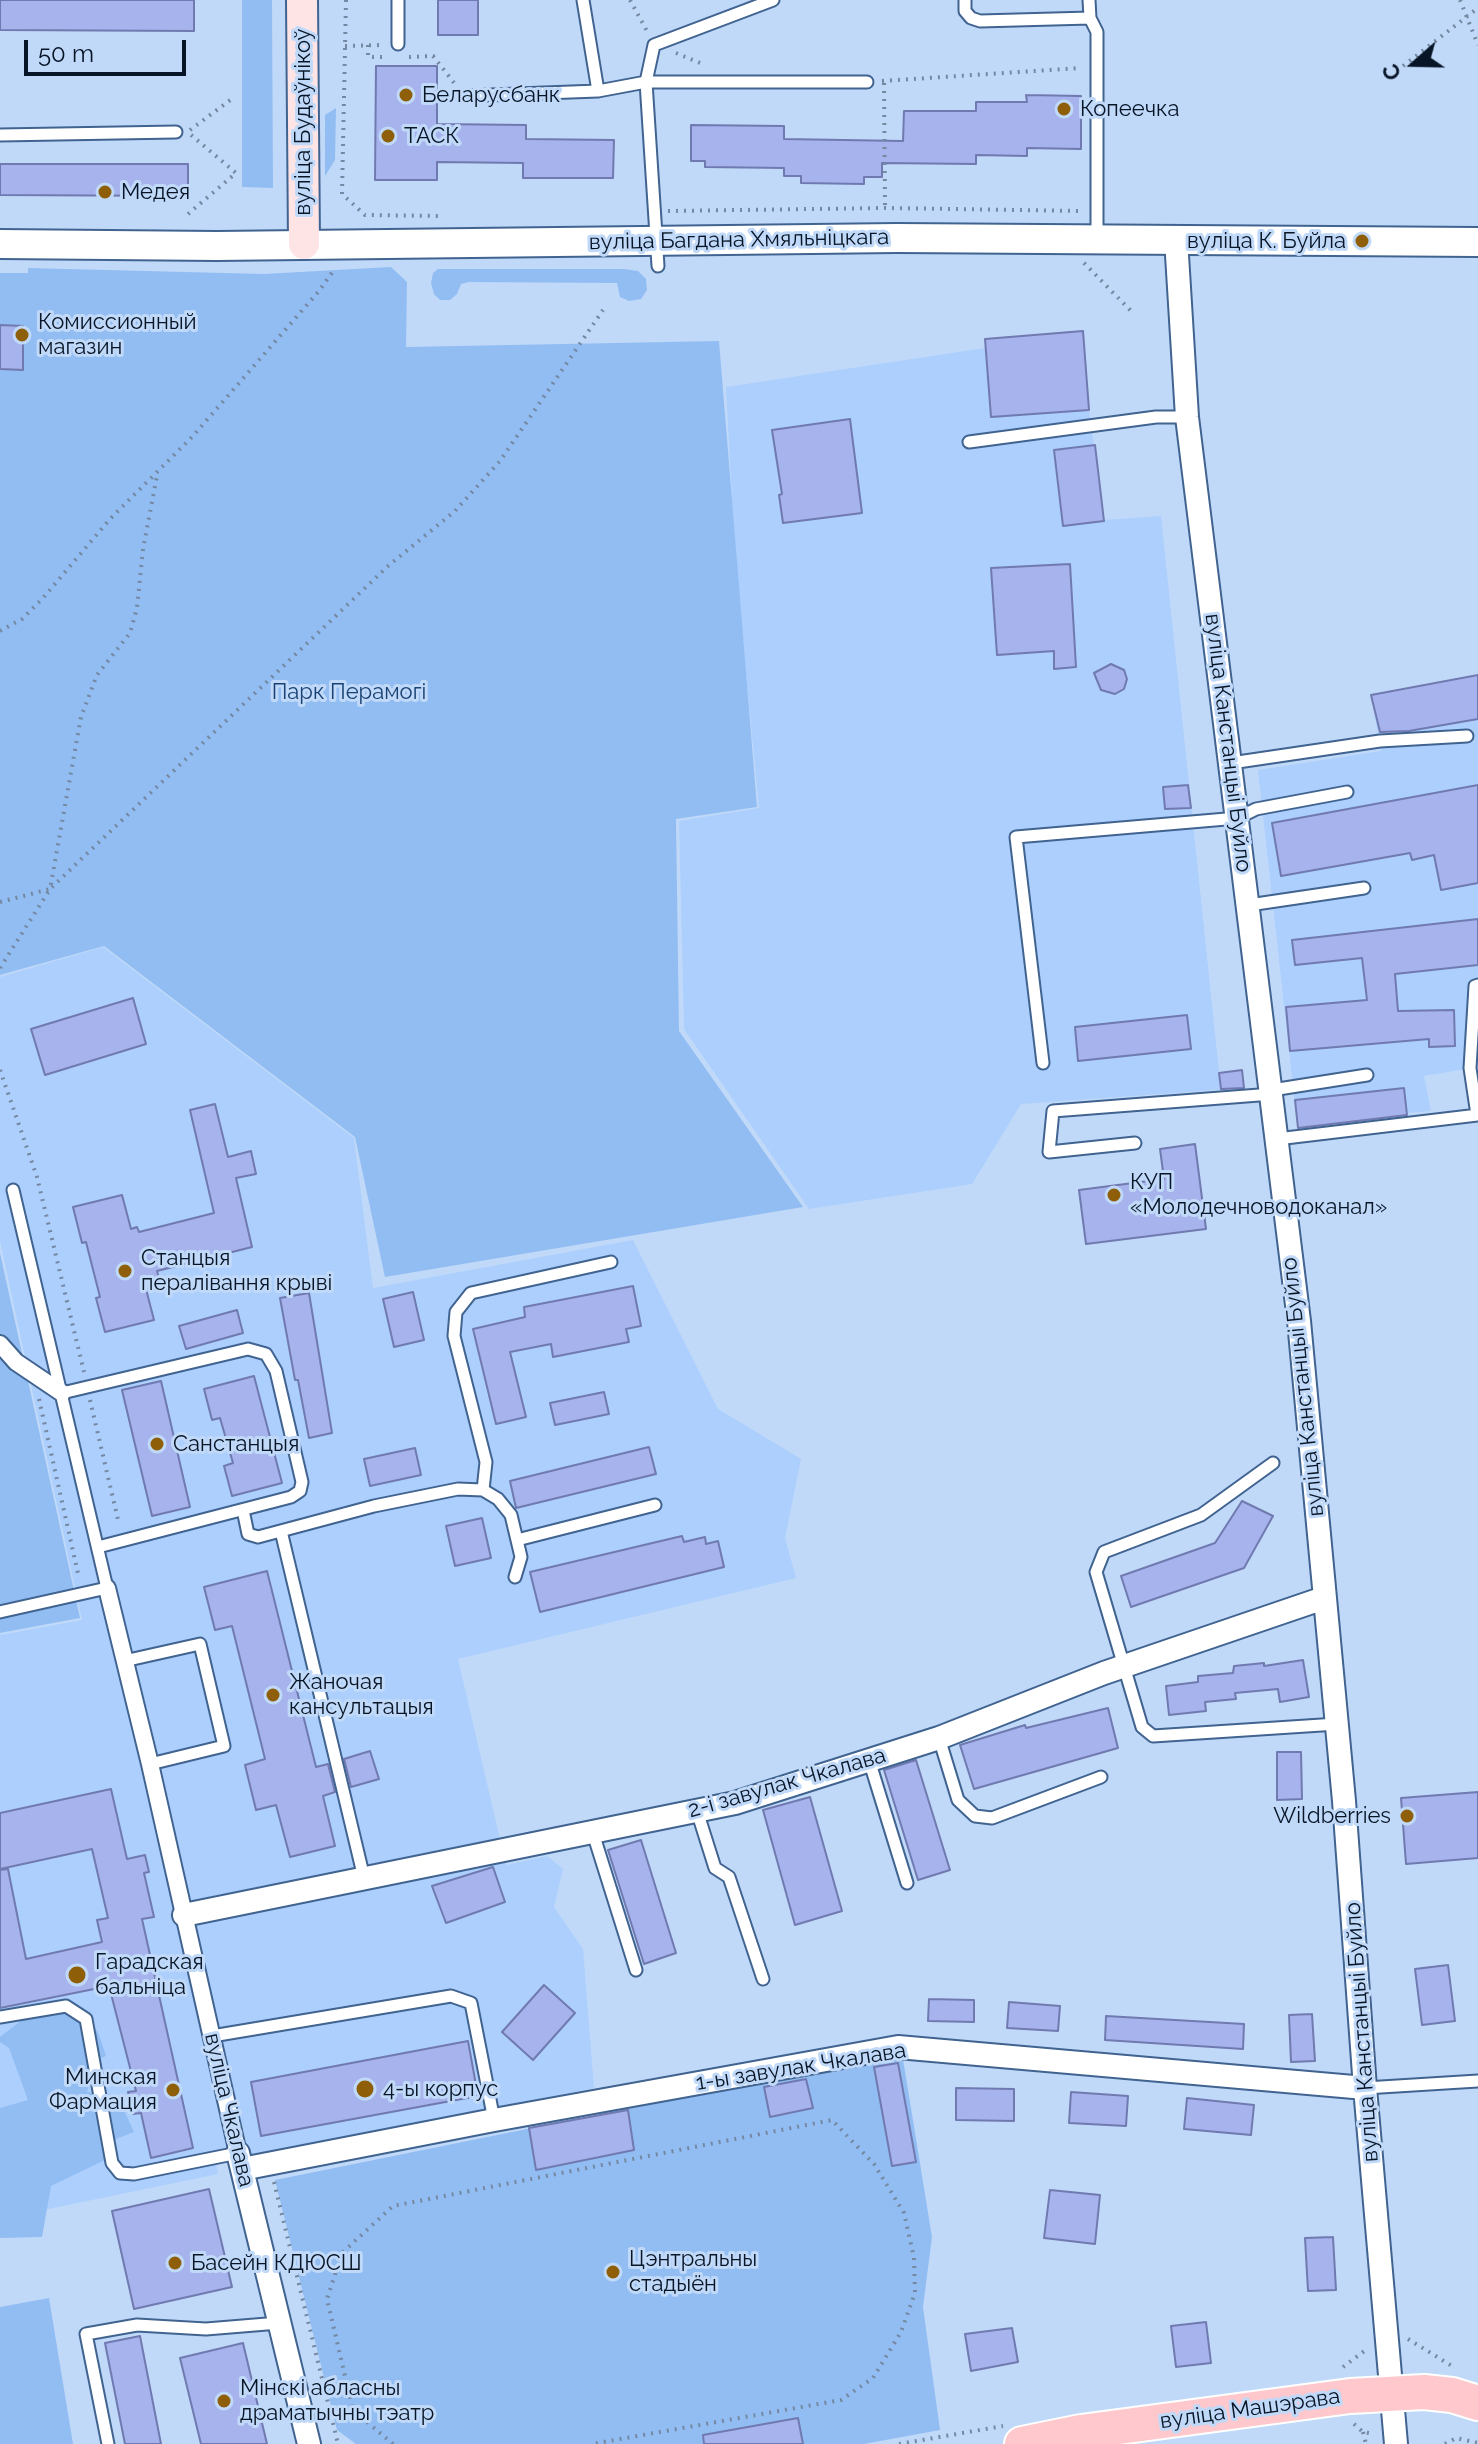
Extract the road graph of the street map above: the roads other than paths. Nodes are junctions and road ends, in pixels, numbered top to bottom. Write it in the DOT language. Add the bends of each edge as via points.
graph roads {
  1 [pos="302,0"];
  2 [pos="398,0"];
  3 [pos="583,0"];
  4 [pos="773,0"];
  5 [pos="965,0"];
  6 [pos="1089,0"];
  7 [pos="1090,18"];
  8 [pos="398,44"];
  9 [pos="646,82"];
  10 [pos="867,82"];
  11 [pos="598,91"];
  12 [pos="463,96"];
  13 [pos="176,132"];
  14 [pos="0,135"];
  15 [pos="1176,239"];
  16 [pos="1478,242"];
  17 [pos="0,244"];
  18 [pos="304,244"];
  19 [pos="1090,250"];
  20 [pos="656,253"];
  21 [pos="1187,417"];
  22 [pos="969,442"];
  23 [pos="1467,736"];
  24 [pos="1231,763"];
  25 [pos="1347,792"];
  26 [pos="1238,818"];
  27 [pos="1364,888"];
  28 [pos="1249,905"];
  29 [pos="1478,985"];
  30 [pos="1043,1063"];
  31 [pos="1367,1075"];
  32 [pos="1272,1092"];
  33 [pos="1477,1115"];
  34 [pos="1277,1139"];
  35 [pos="1135,1143"];
  36 [pos="13,1190"];
  37 [pos="611,1262"];
  38 [pos="0,1344"];
  39 [pos="62,1393"];
  40 [pos="1273,1463"];
  41 [pos="483,1490"];
  42 [pos="655,1505"];
  43 [pos="243,1510"];
  44 [pos="281,1531"];
  45 [pos="517,1540"];
  46 [pos="98,1547"];
  47 [pos="515,1577"];
  48 [pos="107,1588"];
  49 [pos="1324,1598"];
  50 [pos="0,1612"];
  51 [pos="124,1661"];
  52 [pos="1125,1668"];
  53 [pos="1337,1724"];
  54 [pos="939,1738"];
  55 [pos="869,1760"];
  56 [pos="150,1764"];
  57 [pos="1101,1777"];
  58 [pos="697,1811"];
  59 [pos="592,1830"];
  60 [pos="364,1878"];
  61 [pos="907,1883"];
  62 [pos="184,1915"];
  63 [pos="636,1970"];
  64 [pos="763,1979"];
  65 [pos="0,2017"];
  66 [pos="212,2036"];
  67 [pos="1478,2081"];
  68 [pos="1365,2088"];
  69 [pos="494,2120"];
  70 [pos="240,2161"];
  71 [pos="279,2323"];
  72 [pos="1471,2388"];
  73 [pos="1392,2393"];
  74 [pos="1083,2438"];
  75 [pos="108,2444"];
  76 [pos="309,2444"];
  77 [pos="1022,2444"];
  78 [pos="1396,2444"];
  1 -- 18 [label="main road, вуліца Будаўнікоў"];
  2 -- 8 [label="lane"];
  3 -- 11 [label="lane"];
  4 -- 9 [label="lane" via="654,45"];
  5 -- 7 [label="lane" via="965,11 980,21"];
  6 -- 7 [label="lane"];
  7 -- 19 [label="lane" via="1097,32 1097,207"];
  9 -- 10 [label="lane"];
  9 -- 11 [label="lane"];
  9 -- 20 [label="lane"];
  11 -- 12 [label="lane"];
  13 -- 14 [label="lane"];
  15 -- 16 [label="street, вуліца Багдана Хмяльніцкага"];
  15 -- 19 [label="street, вуліца Багдана Хмяльніцкага"];
  15 -- 21 [label="street, вуліца Канстанцыі Буйло"];
  17 -- 18 [label="street, вуліца Багдана Хмяльніцкага"];
  18 -- 20 [label="street, вуліца Багдана Хмяльніцкага"];
  19 -- 20 [label="street, вуліца Багдана Хмяльніцкага"];
  21 -- 22 [label="lane"];
  21 -- 24 [label="street, вуліца Канстанцыі Буйло"];
  23 -- 24 [label="lane" via="1380,741"];
  24 -- 26 [label="street, вуліца Канстанцыі Буйло"];
  25 -- 26 [label="lane" via="1256,809"];
  26 -- 28 [label="street, вуліца Канстанцыі Буйло"];
  26 -- 30 [label="lane" via="1016,837"];
  27 -- 28 [label="lane"];
  28 -- 32 [label="street, вуліца Канстанцыі Буйло"];
  29 -- 33 [label="lane" via="1470,1068"];
  31 -- 32 [label="lane"];
  32 -- 34 [label="street, вуліца Канстанцыі Буйло"];
  32 -- 35 [label="lane" via="1053,1111 1049,1152"];
  33 -- 34 [label="lane"];
  34 -- 49 [label="street, вуліца Канстанцыі Буйло"];
  36 -- 39 [label="lane"];
  37 -- 41 [label="lane" via="471,1293 456,1312 454,1336 486,1462"];
  38 -- 39 [label="street" via="16,1362"];
  39 -- 43 [label="lane" via="248,1349 266,1354 276,1371 302,1482 291,1497"];
  39 -- 46 [label="lane"];
  40 -- 52 [label="lane" via="1201,1515 1104,1552 1096,1572"];
  41 -- 44 [label="lane" via="458,1489 374,1506"];
  41 -- 45 [label="lane" via="511,1515"];
  42 -- 45 [label="lane"];
  43 -- 44 [label="lane" via="248,1534"];
  43 -- 46 [label="lane"];
  44 -- 60 [label="lane"];
  45 -- 47 [label="lane" via="521,1557"];
  46 -- 48 [label="lane"];
  48 -- 50 [label="lane"];
  48 -- 51 [label="street, вуліца Чкалава"];
  49 -- 52 [label="street, 2-і завулак Чкалава"];
  49 -- 53 [label="street, вуліца Канстанцыі Буйло"];
  51 -- 56 [label="street, вуліца Чкалава"];
  51 -- 56 [label="lane" via="200,1644 224,1746"];
  52 -- 53 [label="lane" via="1142,1727 1153,1736"];
  52 -- 54 [label="street, 2-і завулак Чкалава"];
  53 -- 68 [label="street, вуліца Канстанцыі Буйло"];
  54 -- 55 [label="street, 2-і завулак Чкалава"];
  54 -- 57 [label="lane" via="958,1800 975,1816 992,1818"];
  55 -- 58 [label="street, 2-і завулак Чкалава"];
  55 -- 61 [label="lane"];
  56 -- 62 [label="street, вуліца Чкалава"];
  58 -- 59 [label="street, 2-і завулак Чкалава"];
  58 -- 64 [label="lane" via="715,1868 729,1877"];
  59 -- 60 [label="street, 2-і завулак Чкалава"];
  59 -- 63 [label="lane"];
  60 -- 62 [label="street, 2-і завулак Чкалава"];
  62 -- 66 [label="street, вуліца Чкалава"];
  65 -- 70 [label="lane" via="66,2006 86,2019 112,2163 120,2173"];
  66 -- 69 [label="lane" via="451,1996 471,2003"];
  66 -- 70 [label="street, вуліца Чкалава"];
  67 -- 68 [label="lane"];
  68 -- 69 [label="street, 1-ы завулак Чкалава" via="898,2047"];
  68 -- 73 [label="street, вуліца Канстанцыі Буйло"];
  69 -- 70 [label="street, 1-ы завулак Чкалава" via="269,2163"];
  70 -- 71 [label="street, вуліца Чкалава"];
  71 -- 75 [label="lane" via="206,2329 137,2325 86,2334"];
  71 -- 76 [label="street, вуліца Чкалава"];
  72 -- 73 [label="main road, вуліца Машэрава" via="1452,2395"];
  73 -- 74 [label="main road, вуліца Машэрава"];
  73 -- 78 [label="street, вуліца Канстанцыі Буйло"];
  74 -- 77 [label="main road, вуліца Машэрава"];
}
